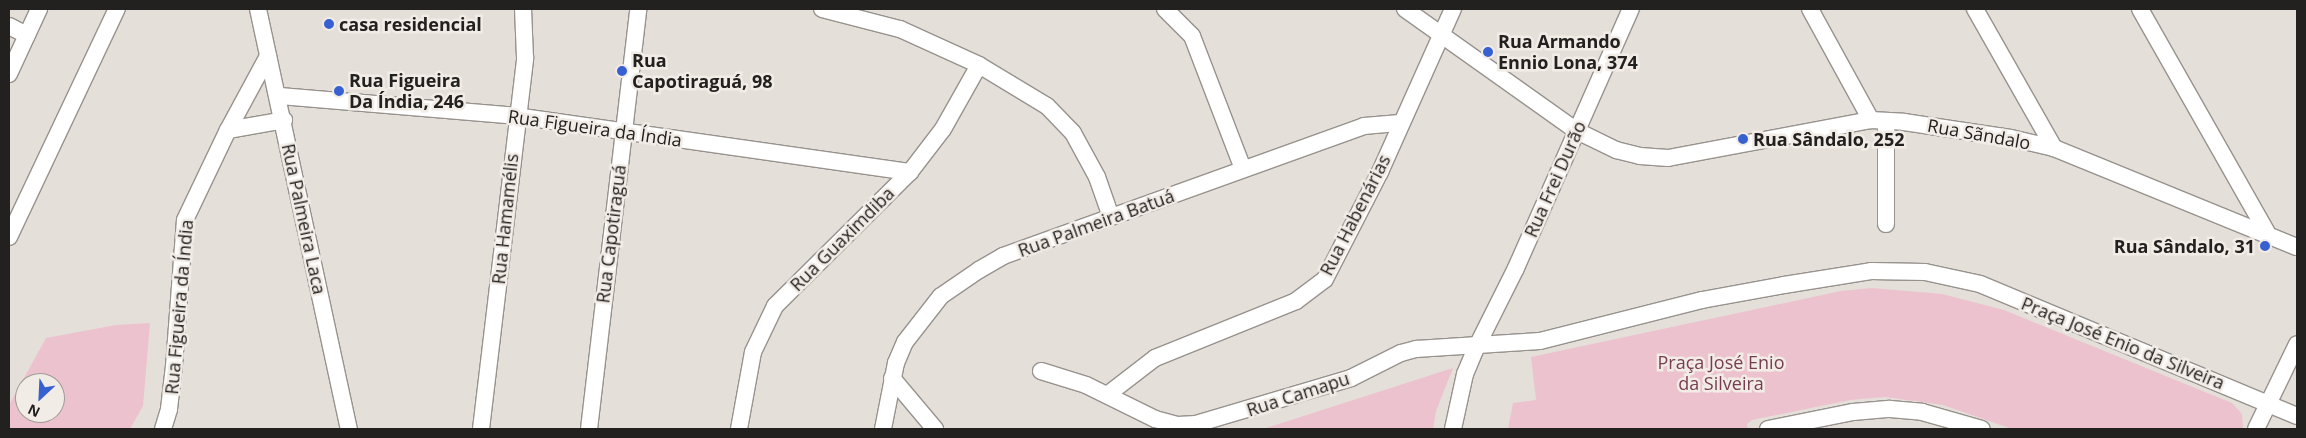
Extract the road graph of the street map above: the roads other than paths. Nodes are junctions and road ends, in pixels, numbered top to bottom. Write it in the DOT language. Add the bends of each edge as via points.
graph roads {
  1 [pos="39,9"];
  2 [pos="117,9"];
  3 [pos="258,9"];
  4 [pos="523,9"];
  5 [pos="638,9"];
  6 [pos="822,9"];
  7 [pos="1165,9"];
  8 [pos="1405,9"];
  9 [pos="1452,9"];
  10 [pos="1631,9"];
  11 [pos="1810,9"];
  12 [pos="1975,9"];
  13 [pos="2140,9"];
  14 [pos="9,26"];
  15 [pos="27,35"];
  16 [pos="1440,35"];
  17 [pos="268,56"];
  18 [pos="980,65"];
  19 [pos="9,74"];
  20 [pos="279,96"];
  21 [pos="516,116"];
  22 [pos="284,120"];
  23 [pos="1878,120"];
  24 [pos="1400,123"];
  25 [pos="228,130"];
  26 [pos="1575,130"];
  27 [pos="623,131"];
  28 [pos="2054,148"];
  29 [pos="1243,169"];
  30 [pos="910,172"];
  31 [pos="1111,217"];
  32 [pos="1886,224"];
  33 [pos="2267,233"];
  34 [pos="9,237"];
  35 [pos="2297,247"];
  36 [pos="2297,344"];
  37 [pos="1476,348"];
  38 [pos="1041,371"];
  39 [pos="892,378"];
  40 [pos="1107,394"];
  41 [pos="2269,404"];
  42 [pos="2297,416"];
  43 [pos="163,429"];
  44 [pos="350,429"];
  45 [pos="482,429"];
  46 [pos="589,429"];
  47 [pos="739,429"];
  48 [pos="883,429"];
  49 [pos="936,429"];
  50 [pos="1453,429"];
  51 [pos="1768,429"];
  52 [pos="1982,429"];
  53 [pos="2256,429"];
  1 -- 15 [label="street"];
  2 -- 34 [label="street"];
  3 -- 17 [label="street, Rua Palmeira Laca"];
  4 -- 21 [label="street, Rua Hamamélis" via="525,58"];
  5 -- 27 [label="street, Rua Capotiraguá"];
  6 -- 18 [label="street" via="900,29"];
  7 -- 29 [label="street" via="1192,36"];
  8 -- 16 [label="street, Rua Sãndalo"];
  9 -- 16 [label="street, Rua Habenárias"];
  10 -- 26 [label="street, Rua Frei Durão"];
  11 -- 23 [label="street"];
  12 -- 28 [label="street"];
  13 -- 33 [label="street"];
  14 -- 15 [label="street"];
  15 -- 19 [label="street"];
  16 -- 24 [label="street, Rua Habenárias"];
  16 -- 26 [label="street, Rua Sãndalo"];
  17 -- 20 [label="street, Rua Palmeira Laca"];
  17 -- 25 [label="street, Rua Figueira da Índia"];
  18 -- 30 [label="street, Rua Guaximdiba" via="943,129"];
  18 -- 31 [label="street" via="1048,106 1073,133 1097,177"];
  20 -- 21 [label="street, Rua Figueira da Índia"];
  20 -- 22 [label="street, Rua Palmeira Laca"];
  21 -- 27 [label="street, Rua Figueira da Índia"];
  21 -- 45 [label="street, Rua Hamamélis"];
  22 -- 25 [label="street"];
  22 -- 44 [label="street, Rua Palmeira Laca"];
  23 -- 26 [label="street, Rua Sãndalo" via="1668,158 1616,150"];
  23 -- 28 [label="street, Rua Sãndalo" via="1994,135"];
  23 -- 32 [label="street"];
  24 -- 29 [label="street, Rua Palmeira Batuá" via="1364,126"];
  24 -- 40 [label="street, Rua Habenárias" via="1380,172 1325,279 1296,302 1155,358"];
  25 -- 43 [label="street, Rua Figueira da Índia" via="185,220 170,409"];
  26 -- 37 [label="street, Rua Frei Durão" via="1516,268"];
  27 -- 30 [label="street, Rua Figueira da Índia"];
  27 -- 46 [label="street, Rua Capotiraguá"];
  28 -- 33 [label="street, Rua Sãndalo"];
  29 -- 31 [label="street, Rua Palmeira Batuá"];
  30 -- 47 [label="street, Rua Guaximdiba" via="775,306 753,352"];
  31 -- 39 [label="street, Rua Palmeira Batuá" via="1003,256 940,296 905,342"];
  33 -- 35 [label="street, Rua Sãndalo"];
  36 -- 41 [label="street"];
  37 -- 40 [label="street, Rua Camapu" via="1416,349 1400,353 1351,378 1196,424 1155,419"];
  37 -- 41 [label="street, Praça José Enio da Silveira" via="1540,341 1702,300 1784,285 1871,271 1925,272 1980,284"];
  37 -- 50 [label="street" via="1465,374"];
  38 -- 40 [label="street, Rua Camapu"];
  39 -- 48 [label="street, Rua Palmeira Batuá"];
  39 -- 49 [label="street"];
  41 -- 42 [label="street, Praça José Enio da Silveira"];
  41 -- 53 [label="street"];
  51 -- 52 [label="street" via="1853,412 1890,409 1922,412"];
}
